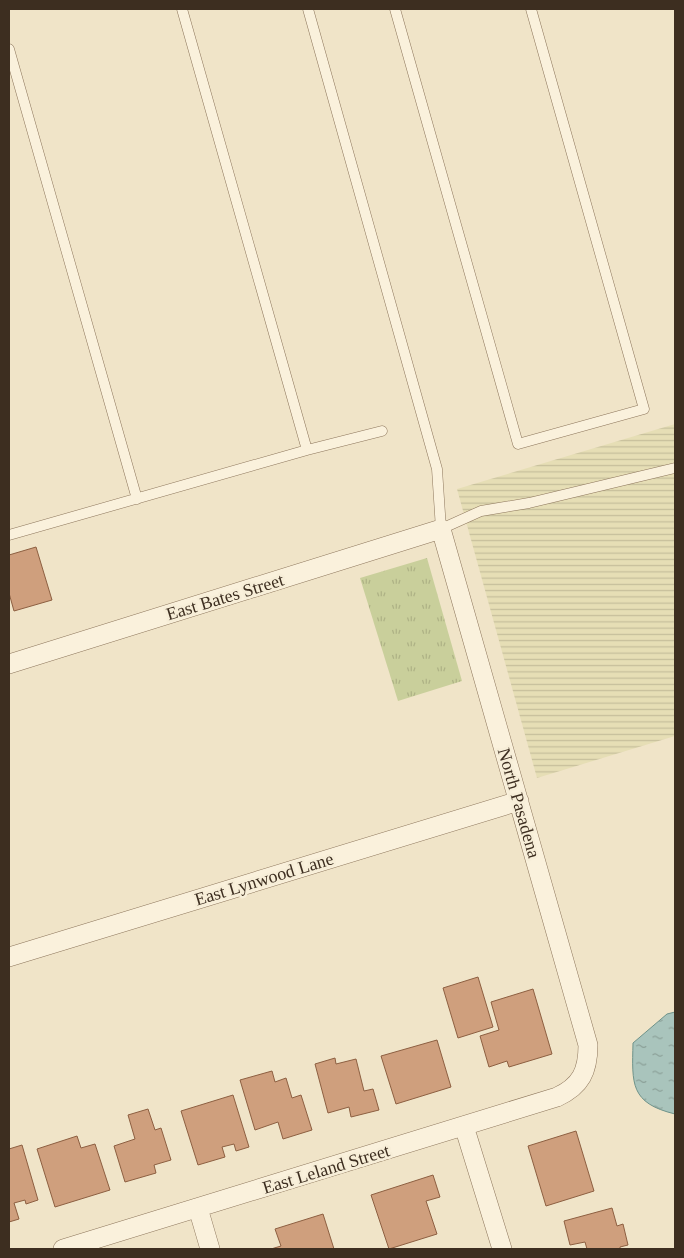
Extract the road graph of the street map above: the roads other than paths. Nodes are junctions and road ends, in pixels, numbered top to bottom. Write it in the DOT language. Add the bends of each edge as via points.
graph roads {
  1 [pos="182,9"];
  2 [pos="308,9"];
  3 [pos="395,9"];
  4 [pos="531,9"];
  5 [pos="9,49"];
  6 [pos="382,431"];
  7 [pos="307,450"];
  8 [pos="675,468"];
  9 [pos="137,499"];
  10 [pos="441,529"];
  11 [pos="9,535"];
  12 [pos="9,664"];
  13 [pos="519,801"];
  14 [pos="9,957"];
  15 [pos="583,1078"];
  16 [pos="464,1126"];
  17 [pos="198,1208"];
  18 [pos="64,1249"];
  19 [pos="210,1249"];
  20 [pos="502,1249"];
  1 -- 7 [label="lane"];
  2 -- 10 [label="lane" via="437,469"];
  3 -- 4 [label="lane" via="518,444 644,409"];
  5 -- 9 [label="lane"];
  6 -- 7 [label="lane"];
  7 -- 9 [label="lane"];
  8 -- 10 [label="lane" via="529,503 481,511"];
  9 -- 11 [label="lane"];
  10 -- 12 [label="street, East Bates Street"];
  10 -- 13 [label="street, North Pasadena"];
  13 -- 14 [label="street, East Lynwood Lane"];
  13 -- 15 [label="street, North Pasadena" via="588,1045 588,1062"];
  15 -- 16 [label="street, East Leland Street" via="570,1092 557,1098"];
  16 -- 17 [label="street, East Leland Street"];
  16 -- 20 [label="street"];
  17 -- 18 [label="street, East Leland Street"];
  17 -- 19 [label="street"];
}
